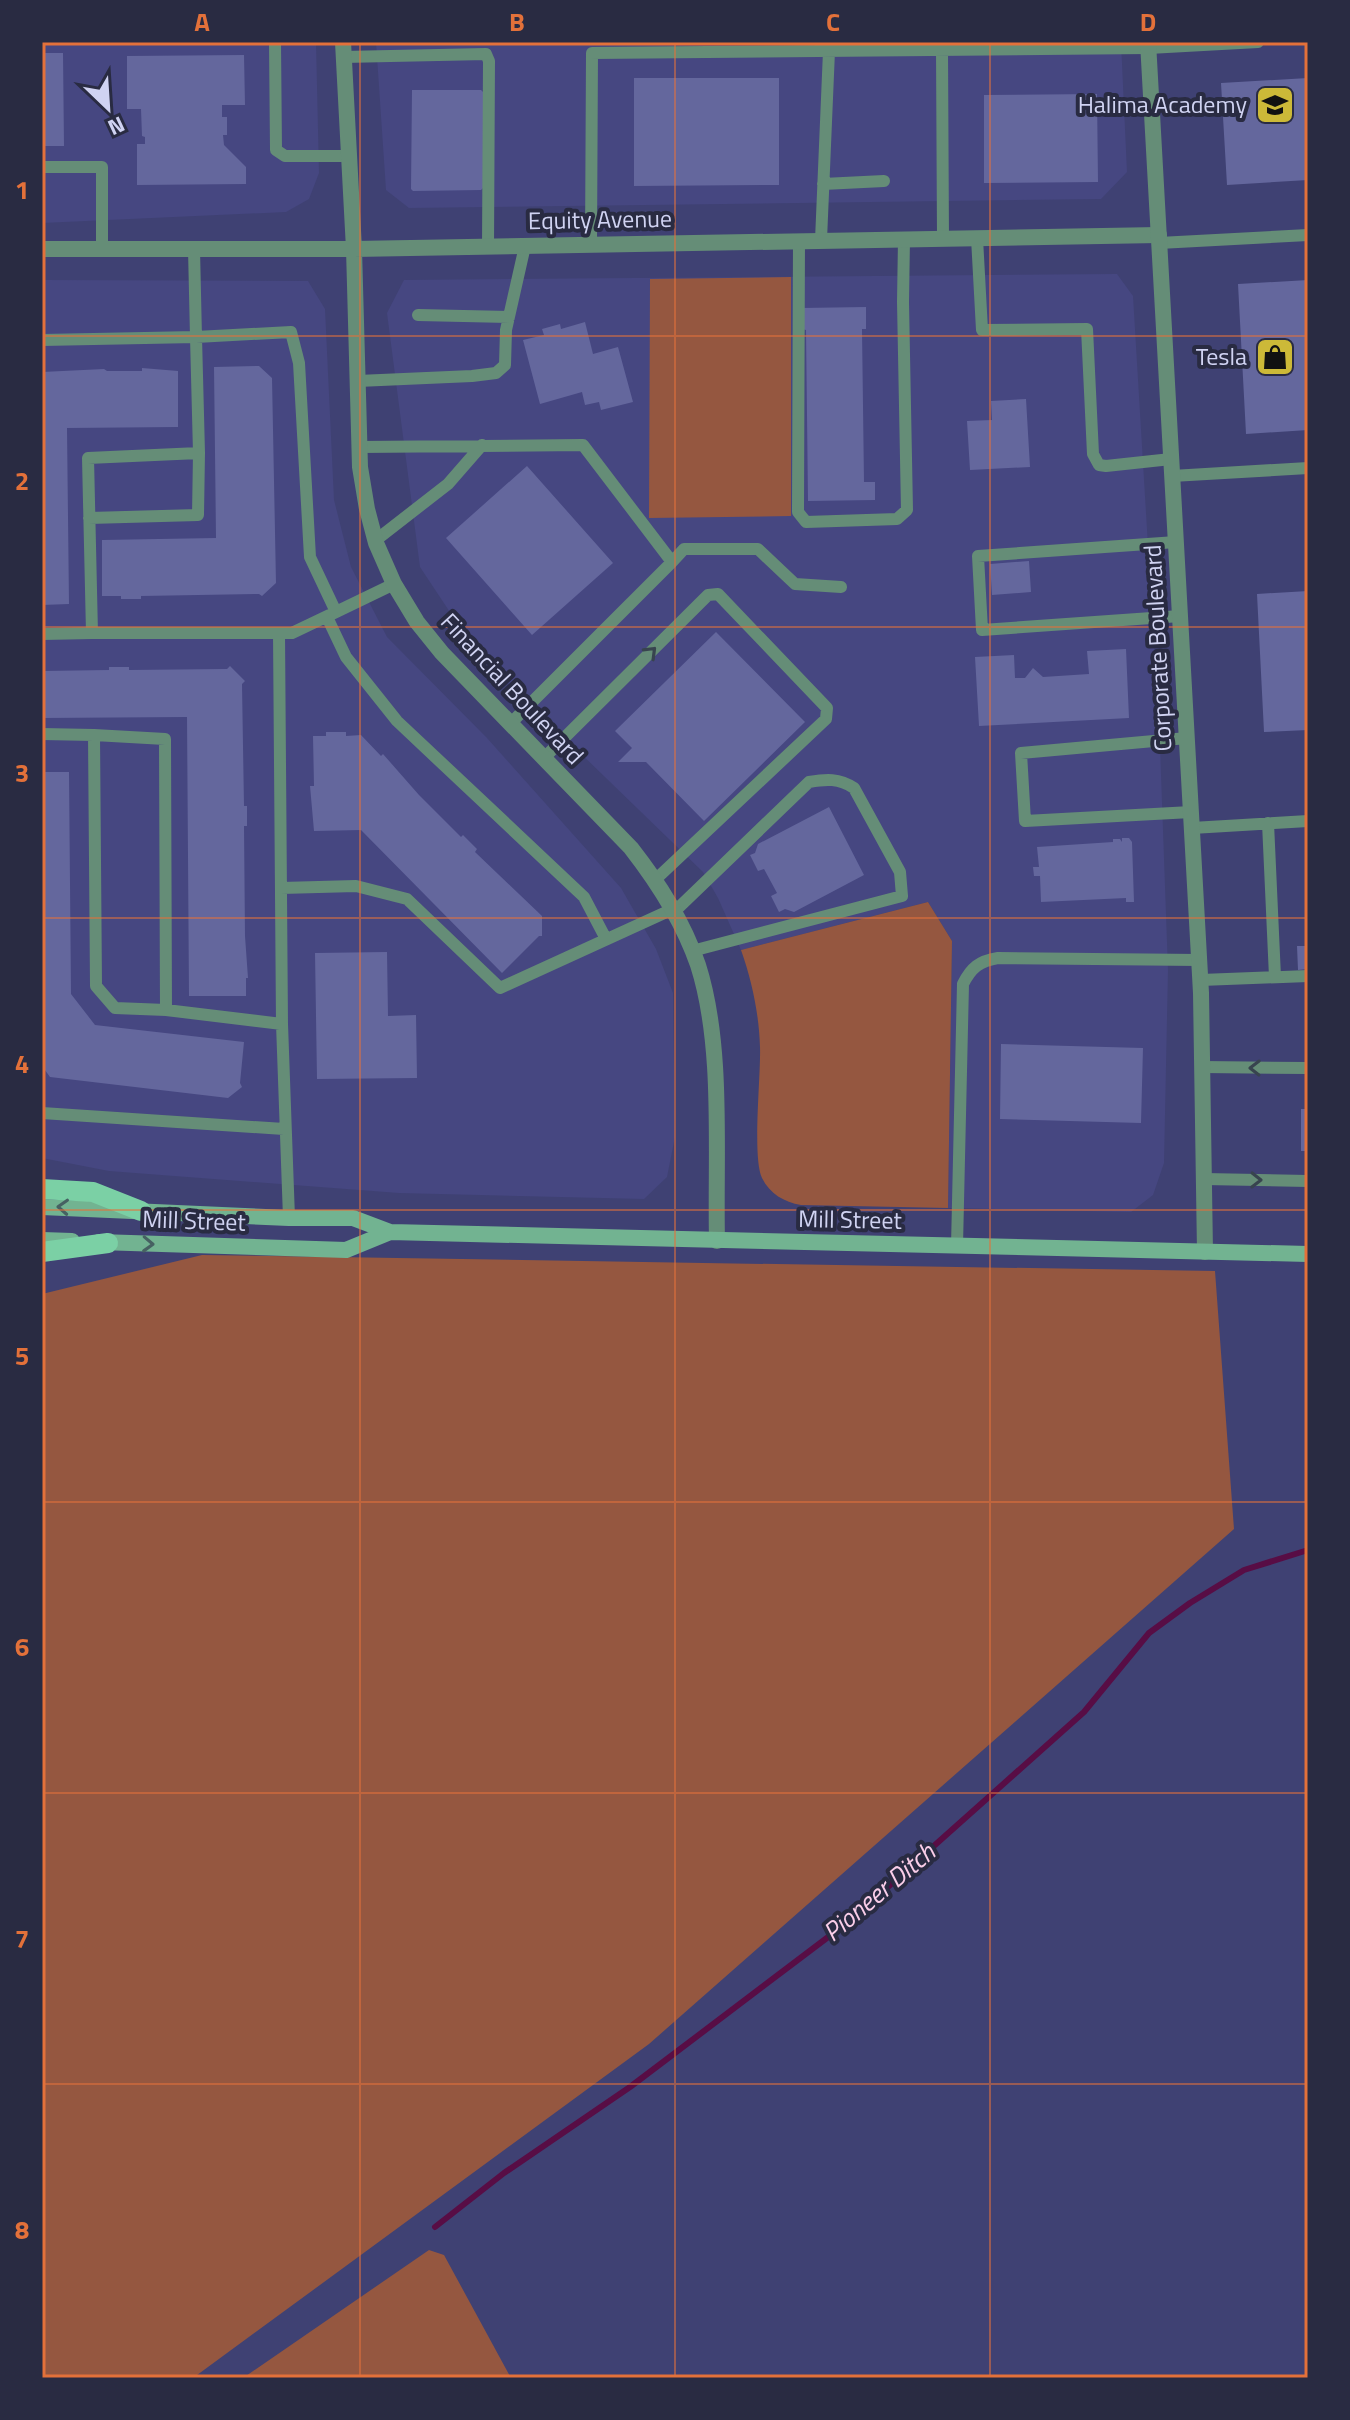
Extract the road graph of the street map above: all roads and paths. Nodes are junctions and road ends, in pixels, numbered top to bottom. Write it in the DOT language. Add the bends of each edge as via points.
graph roads {
  1 [pos="275,42"];
  2 [pos="1258,42"];
  3 [pos="1148,45"];
  4 [pos="343,50"];
  5 [pos="942,50"];
  6 [pos="829,51"];
  7 [pos="349,156"];
  8 [pos="42,167"];
  9 [pos="884,181"];
  10 [pos="823,184"];
  11 [pos="1308,235"];
  12 [pos="977,238"];
  13 [pos="904,239"];
  14 [pos="943,239"];
  15 [pos="1159,239"];
  16 [pos="799,240"];
  17 [pos="821,240"];
  18 [pos="591,245"];
  19 [pos="525,246"];
  20 [pos="488,247"];
  21 [pos="42,249"];
  22 [pos="102,249"];
  23 [pos="194,249"];
  24 [pos="354,249"];
  25 [pos="418,315"];
  26 [pos="509,317"];
  27 [pos="196,337"];
  28 [pos="42,340"];
  29 [pos="358,381"];
  30 [pos="482,445"];
  31 [pos="359,447"];
  32 [pos="199,453"];
  33 [pos="1172,468"];
  34 [pos="1308,468"];
  35 [pos="89,518"];
  36 [pos="376,540"];
  37 [pos="1176,542"];
  38 [pos="672,562"];
  39 [pos="394,584"];
  40 [pos="841,587"];
  41 [pos="331,614"];
  42 [pos="1180,616"];
  43 [pos="92,633"];
  44 [pos="279,633"];
  45 [pos="42,634"];
  46 [pos="510,724"];
  47 [pos="42,734"];
  48 [pos="94,735"];
  49 [pos="1187,738"];
  50 [pos="544,758"];
  51 [pos="1192,820"];
  52 [pos="1308,821"];
  53 [pos="1268,823"];
  54 [pos="655,880"];
  55 [pos="281,888"];
  56 [pos="674,910"];
  57 [pos="606,939"];
  58 [pos="692,951"];
  59 [pos="1199,960"];
  60 [pos="1308,976"];
  61 [pos="1275,977"];
  62 [pos="1201,980"];
  63 [pos="166,1010"];
  64 [pos="282,1024"];
  65 [pos="1202,1067"];
  66 [pos="1308,1068"];
  67 [pos="42,1113"];
  68 [pos="284,1129"];
  69 [pos="1204,1179"];
  70 [pos="1308,1181"];
  71 [pos="42,1189"];
  72 [pos="42,1207"];
  73 [pos="141,1211"];
  74 [pos="289,1218"];
  75 [pos="390,1232"];
  76 [pos="42,1240"];
  77 [pos="717,1241"];
  78 [pos="108,1243"];
  79 [pos="957,1246"];
  80 [pos="42,1252"];
  81 [pos="1205,1252"];
  82 [pos="1308,1254"];
  1 -- 7 [label="lane" via="276,150 285,156"];
  2 -- 3 [label="lane"];
  3 -- 5 [label="lane"];
  3 -- 15 [label="street, Corporate Boulevard"];
  4 -- 7 [label="street, Financial Boulevard"];
  4 -- 20 [label="lane" via="486,54"];
  5 -- 6 [label="lane"];
  5 -- 14 [label="lane"];
  6 -- 10 [label="lane"];
  6 -- 18 [label="lane" via="592,53"];
  7 -- 24 [label="street, Financial Boulevard"];
  8 -- 22 [label="lane" via="102,167"];
  9 -- 10 [label="lane"];
  10 -- 17 [label="lane"];
  11 -- 15 [label="lane"];
  12 -- 14 [label="street, Equity Avenue"];
  12 -- 15 [label="street, Equity Avenue"];
  12 -- 33 [label="lane" via="982,330 1087,329 1093,454 1099,465"];
  13 -- 14 [label="street, Equity Avenue"];
  13 -- 16 [label="lane" via="907,510 897,519 806,522 798,512"];
  13 -- 17 [label="street, Equity Avenue"];
  15 -- 33 [label="street, Corporate Boulevard"];
  16 -- 17 [label="street, Equity Avenue"];
  16 -- 18 [label="street, Equity Avenue"];
  18 -- 19 [label="street, Equity Avenue"];
  19 -- 20 [label="street, Equity Avenue"];
  19 -- 26 [label="lane"];
  20 -- 24 [label="street, Equity Avenue"];
  21 -- 22 [label="street, Equity Avenue"];
  22 -- 23 [label="street, Equity Avenue"];
  23 -- 24 [label="street, Equity Avenue"];
  23 -- 27 [label="lane"];
  24 -- 29 [label="street, Financial Boulevard"];
  25 -- 26 [label="lane"];
  26 -- 29 [label="lane" via="505,365 496,373"];
  27 -- 28 [label="lane"];
  27 -- 32 [label="lane"];
  27 -- 41 [label="lane" via="291,332 299,363 310,557"];
  29 -- 31 [label="street, Financial Boulevard"];
  30 -- 31 [label="lane"];
  30 -- 36 [label="lane" via="448,484"];
  30 -- 38 [label="lane" via="583,445"];
  31 -- 36 [label="street, Financial Boulevard"];
  32 -- 35 [label="lane" via="198,515"];
  32 -- 35 [label="lane" via="88,458"];
  33 -- 34 [label="lane"];
  33 -- 37 [label="street, Corporate Boulevard"];
  35 -- 43 [label="lane"];
  36 -- 39 [label="street, Financial Boulevard"];
  37 -- 42 [label="street, Corporate Boulevard"];
  37 -- 42 [label="lane" via="978,556 982,630"];
  38 -- 40 [label="lane" via="684,549 758,549 795,584"];
  38 -- 46 [label="lane"];
  39 -- 41 [label="lane"];
  39 -- 46 [label="street, Financial Boulevard" via="442,653"];
  41 -- 44 [label="lane" via="292,633"];
  41 -- 57 [label="lane" via="346,657 397,721 584,897"];
  42 -- 49 [label="street, Corporate Boulevard"];
  43 -- 44 [label="lane"];
  43 -- 45 [label="lane"];
  44 -- 55 [label="lane"];
  46 -- 50 [label="street, Financial Boulevard"];
  47 -- 48 [label="lane"];
  48 -- 63 [label="lane" via="96,986 115,1008"];
  48 -- 63 [label="lane" via="165,739"];
  49 -- 51 [label="street, Corporate Boulevard"];
  49 -- 51 [label="lane" via="1021,753 1025,821"];
  50 -- 54 [label="street, Financial Boulevard"];
  50 -- 54 [label="lane, one-way" via="708,595 718,594 827,708 826,719"];
  51 -- 53 [label="lane"];
  51 -- 59 [label="street, Corporate Boulevard"];
  52 -- 53 [label="lane"];
  53 -- 61 [label="lane"];
  54 -- 56 [label="street, Financial Boulevard"];
  55 -- 57 [label="lane" via="356,886 407,899 500,988"];
  55 -- 64 [label="lane"];
  56 -- 57 [label="lane"];
  56 -- 58 [label="street, Financial Boulevard"];
  56 -- 58 [label="lane" via="809,782 821,779 854,788 900,872 902,896"];
  58 -- 77 [label="street, Financial Boulevard" via="714,1045"];
  59 -- 62 [label="street, Corporate Boulevard"];
  59 -- 79 [label="lane" via="998,958 970,970 963,984"];
  60 -- 61 [label="lane"];
  61 -- 62 [label="lane"];
  62 -- 65 [label="street, Corporate Boulevard"];
  63 -- 64 [label="lane"];
  64 -- 68 [label="lane"];
  66 -- 65 [label="lane, one-way"];
  65 -- 69 [label="street, Corporate Boulevard"];
  67 -- 68 [label="lane"];
  68 -- 74 [label="lane"];
  69 -- 70 [label="lane, one-way"];
  69 -- 81 [label="street, Corporate Boulevard"];
  71 -- 73 [label="main road" via="93,1192"];
  73 -- 72 [label="main road, Mill Street, one-way"];
  73 -- 74 [label="main road, Mill Street"];
  74 -- 75 [label="main road, Mill Street" via="353,1218"];
  75 -- 77 [label="main road, Mill Street"];
  78 -- 75 [label="main road, Mill Street, one-way" via="346,1250"];
  76 -- 78 [label="main road, Mill Street"];
  77 -- 79 [label="main road, Mill Street"];
  78 -- 80 [label="main road"];
  79 -- 81 [label="main road, Mill Street"];
  81 -- 82 [label="main road, Mill Street"];
}
